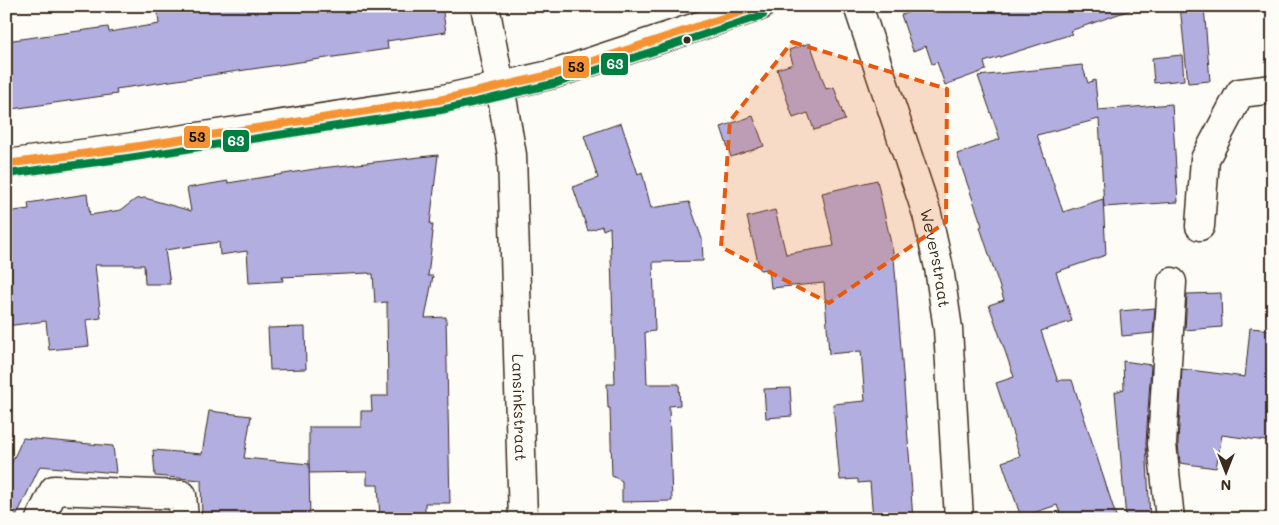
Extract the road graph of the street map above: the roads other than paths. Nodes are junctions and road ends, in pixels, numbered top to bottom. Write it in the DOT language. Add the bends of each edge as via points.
graph roads {
  1 [pos="485,6"];
  2 [pos="760,6"];
  3 [pos="858,6"];
  4 [pos="500,86"];
  5 [pos="1273,89"];
  6 [pos="6,164"];
  7 [pos="1200,226"];
  8 [pos="1172,282"];
  9 [pos="40,519"];
  10 [pos="184,519"];
  11 [pos="523,519"];
  12 [pos="959,519"];
  13 [pos="1170,519"];
  1 -- 4 [label="street, Lansinkstraat"];
  2 -- 4 [label="street" via="554,74"];
  3 -- 12 [label="street, Weverstraat" via="927,214 939,268 948,329"];
  4 -- 6 [label="street" via="439,100"];
  4 -- 11 [label="street, Lansinkstraat" via="512,155"];
  5 -- 7 [label="street" via="1240,94 1231,110 1205,159"];
  8 -- 13 [label="street" via="1162,444"];
  9 -- 10 [label="street" via="54,490 182,495"];
}
